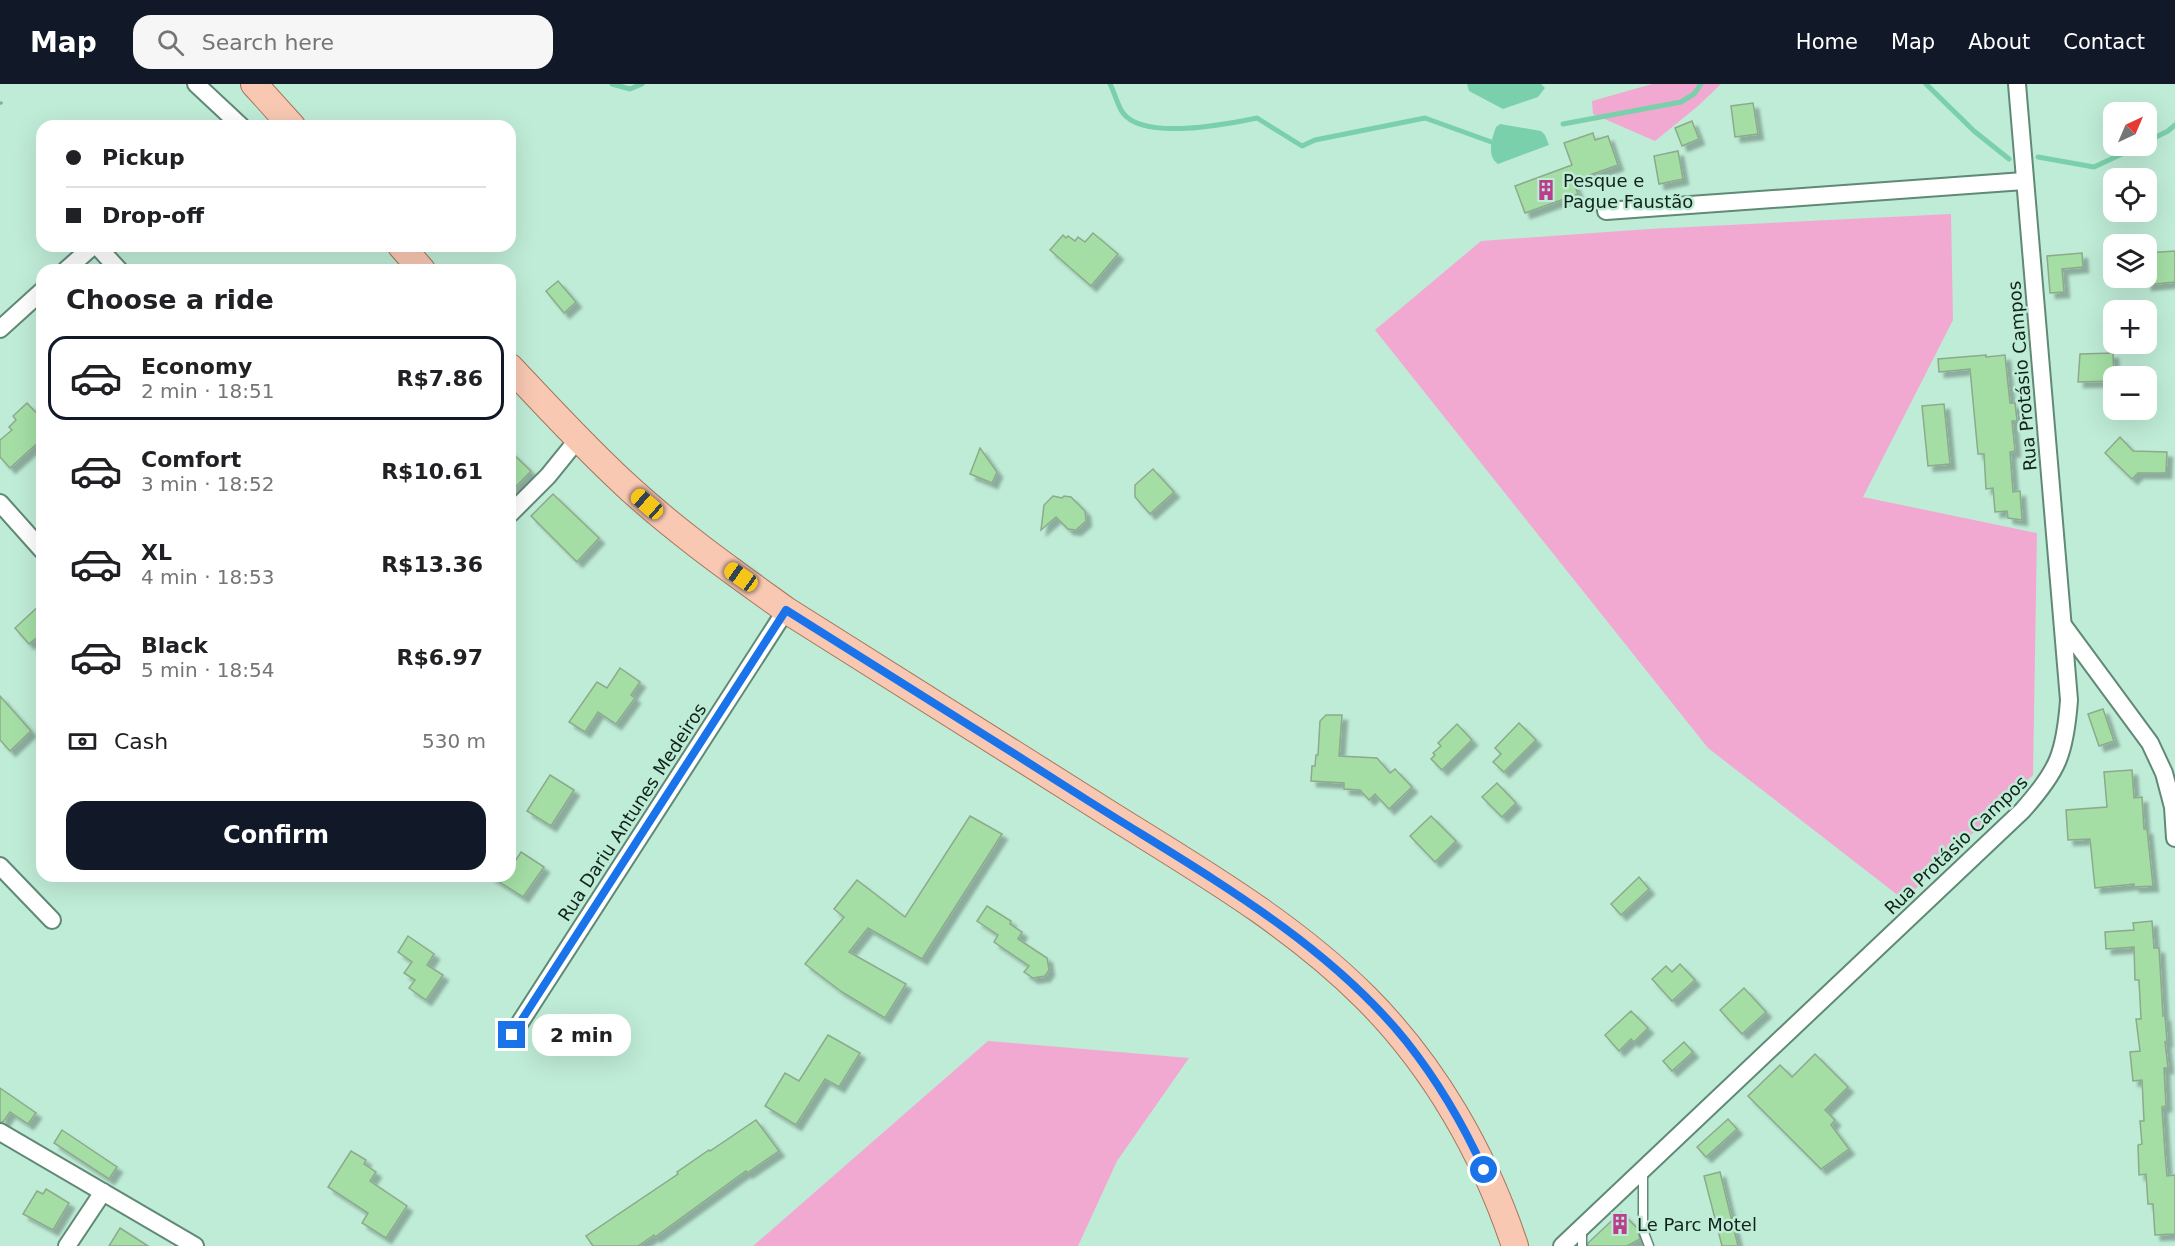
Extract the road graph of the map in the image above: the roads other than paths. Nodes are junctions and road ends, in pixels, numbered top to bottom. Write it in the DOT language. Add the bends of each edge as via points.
graph roads {
  1 [pos="196,84"];
  2 [pos="254,84"];
  3 [pos="2017,84"];
  4 [pos="231,120"];
  5 [pos="287,120"];
  6 [pos="2024,181"];
  7 [pos="1606,211"];
  8 [pos="88,252"];
  9 [pos="101,252"];
  10 [pos="406,252"];
  11 [pos="73,264"];
  12 [pos="113,264"];
  13 [pos="416,264"];
  14 [pos="36,296"];
  15 [pos="0,329"];
  16 [pos="516,373"];
  17 [pos="578,439"];
  18 [pos="0,503"];
  19 [pos="516,508"];
  20 [pos="36,543"];
  21 [pos="786,610"];
  22 [pos="2063,625"];
  23 [pos="2175,838"];
  24 [pos="0,866"];
  25 [pos="52,920"];
  26 [pos="512,1035"];
  27 [pos="0,1132"];
  28 [pos="1643,1169"];
  29 [pos="103,1192"];
  30 [pos="1582,1228"];
  31 [pos="67,1246"];
  32 [pos="195,1246"];
  33 [pos="1515,1246"];
  34 [pos="1562,1246"];
  35 [pos="1582,1246"];
  36 [pos="1649,1246"];
  1 -- 4 [label="street"];
  2 -- 5 [label="main road"];
  3 -- 6 [label="street, Rua Protásio Campos"];
  6 -- 7 [label="street"];
  6 -- 22 [label="street, Rua Protásio Campos"];
  8 -- 11 [label="street"];
  9 -- 12 [label="street"];
  10 -- 13 [label="main road"];
  14 -- 15 [label="street"];
  16 -- 17 [label="main road"];
  17 -- 19 [label="street"];
  17 -- 21 [label="main road" via="664,518"];
  18 -- 20 [label="street"];
  21 -- 26 [label="street, Rua Dariu Antunes Medeiros"];
  21 -- 33 [label="main road" via="1216,882 1323,959 1365,996 1406,1041 1447,1099 1489,1179"];
  22 -- 23 [label="street" via="2150,743 2164,773 2173,807"];
  22 -- 28 [label="street, Rua Protásio Campos" via="2069,700 2067,729 2059,761 2044,786"];
  24 -- 25 [label="street"];
  27 -- 29 [label="street"];
  28 -- 30 [label="street, Rua Protásio Campos"];
  28 -- 36 [label="lane" via="1643,1230"];
  29 -- 31 [label="street"];
  29 -- 32 [label="street"];
  30 -- 34 [label="street, Rua Protásio Campos"];
  30 -- 35 [label="lane"];
}
